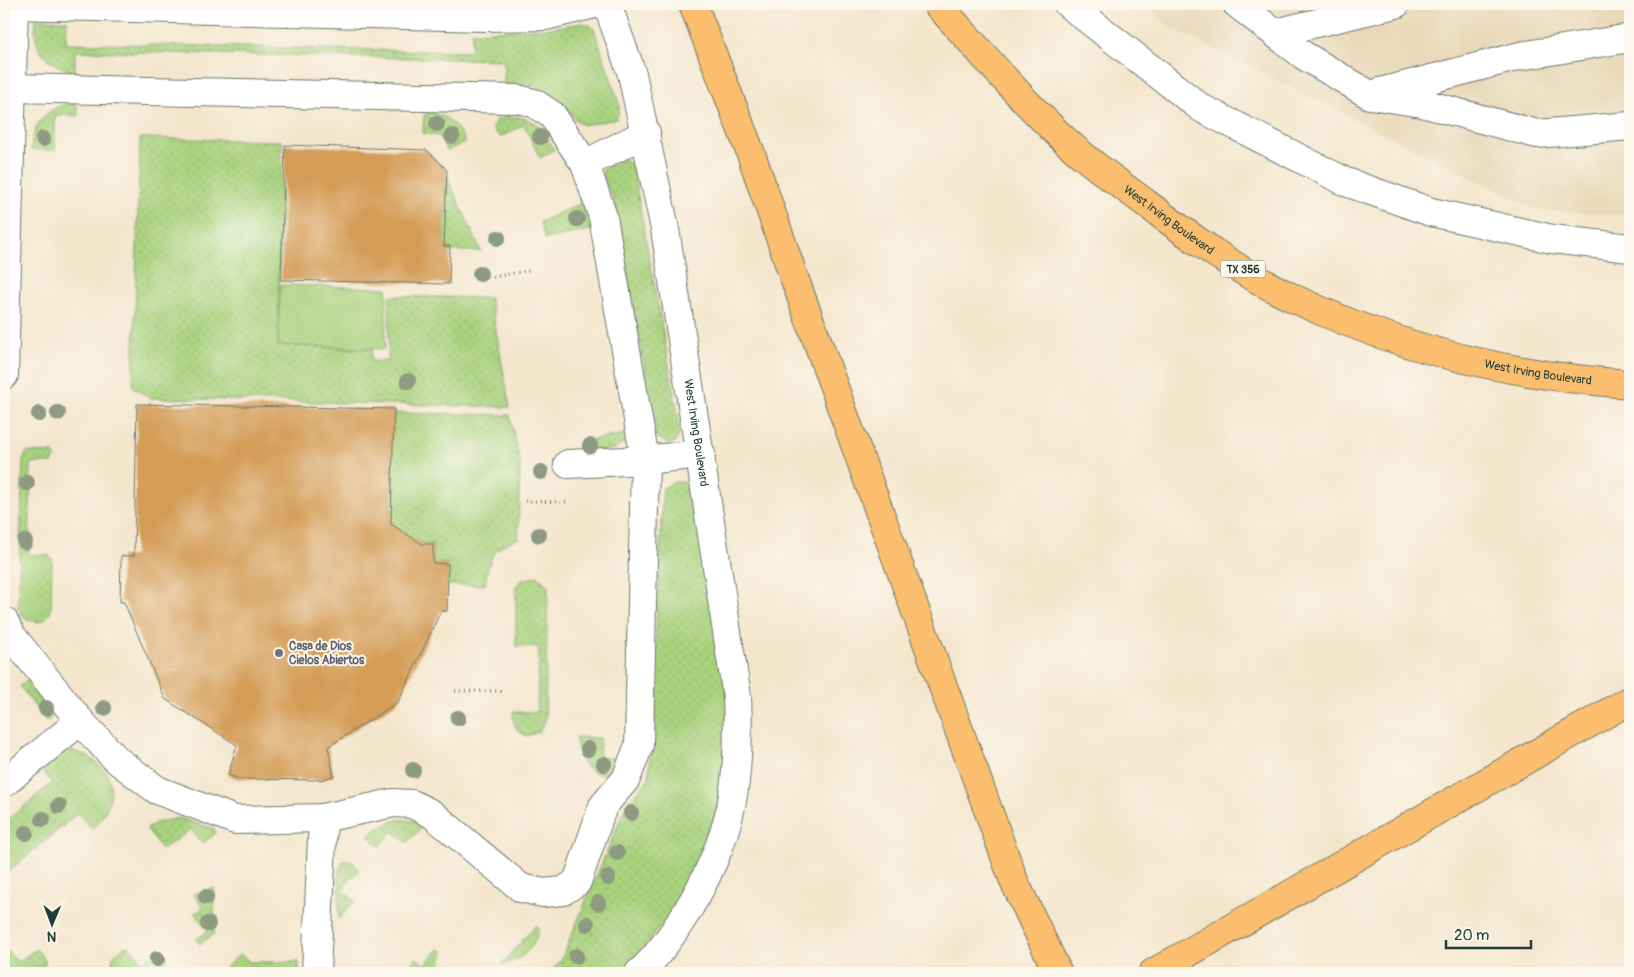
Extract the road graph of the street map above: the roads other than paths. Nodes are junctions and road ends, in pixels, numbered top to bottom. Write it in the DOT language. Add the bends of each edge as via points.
graph roads {
  1 [pos="14,4"];
  2 [pos="595,4"];
  3 [pos="607,4"];
  4 [pos="694,4"];
  5 [pos="937,4"];
  6 [pos="1068,4"];
  7 [pos="1237,4"];
  8 [pos="1396,4"];
  9 [pos="84,5"];
  10 [pos="482,11"];
  11 [pos="1275,33"];
  12 [pos="1630,38"];
  13 [pos="12,88"];
  14 [pos="1370,95"];
  15 [pos="1630,126"];
  16 [pos="646,133"];
  17 [pos="585,164"];
  18 [pos="1630,248"];
  19 [pos="4,375"];
  20 [pos="1630,384"];
  21 [pos="701,454"];
  22 [pos="645,460"];
  23 [pos="568,464"];
  24 [pos="4,622"];
  25 [pos="1630,700"];
  26 [pos="80,721"];
  27 [pos="4,783"];
  28 [pos="323,818"];
  29 [pos="316,973"];
  30 [pos="639,973"];
  31 [pos="1058,973"];
  32 [pos="1153,973"];
  1 -- 9 [label="street"];
  1 -- 13 [label="street"];
  2 -- 10 [label="street" via="546,16"];
  3 -- 16 [label="street, West Irving Boulevard" via="632,74"];
  4 -- 31 [label="main road" via="1014,880"];
  5 -- 20 [label="main road, West Irving Boulevard / TX 356" via="1049,126 1126,189 1204,246 1294,299 1388,337 1481,363 1580,381"];
  6 -- 18 [label="street" via="1201,108 1346,182 1431,212 1552,239"];
  7 -- 11 [label="street"];
  8 -- 11 [label="street"];
  9 -- 10 [label="street"];
  11 -- 14 [label="street" via="1303,55"];
  12 -- 14 [label="street" via="1520,56"];
  13 -- 17 [label="street" via="518,99 534,103 552,114"];
  13 -- 19 [label="street"];
  14 -- 15 [label="street" via="1422,103 1537,134"];
  16 -- 17 [label="street"];
  16 -- 21 [label="street, West Irving Boulevard" via="665,229"];
  17 -- 22 [label="street" via="603,216"];
  21 -- 22 [label="street"];
  21 -- 30 [label="street, West Irving Boulevard" via="737,697 737,767 732,806 712,865 677,928"];
  22 -- 23 [label="street"];
  22 -- 28 [label="street" via="639,745 626,779 603,806 577,882 563,891 543,893 521,888 432,814 412,804 393,803"];
  24 -- 26 [label="street"];
  25 -- 32 [label="main road"];
  26 -- 27 [label="street"];
  26 -- 28 [label="street" via="117,760 157,790 235,820"];
  28 -- 29 [label="street"];
}
